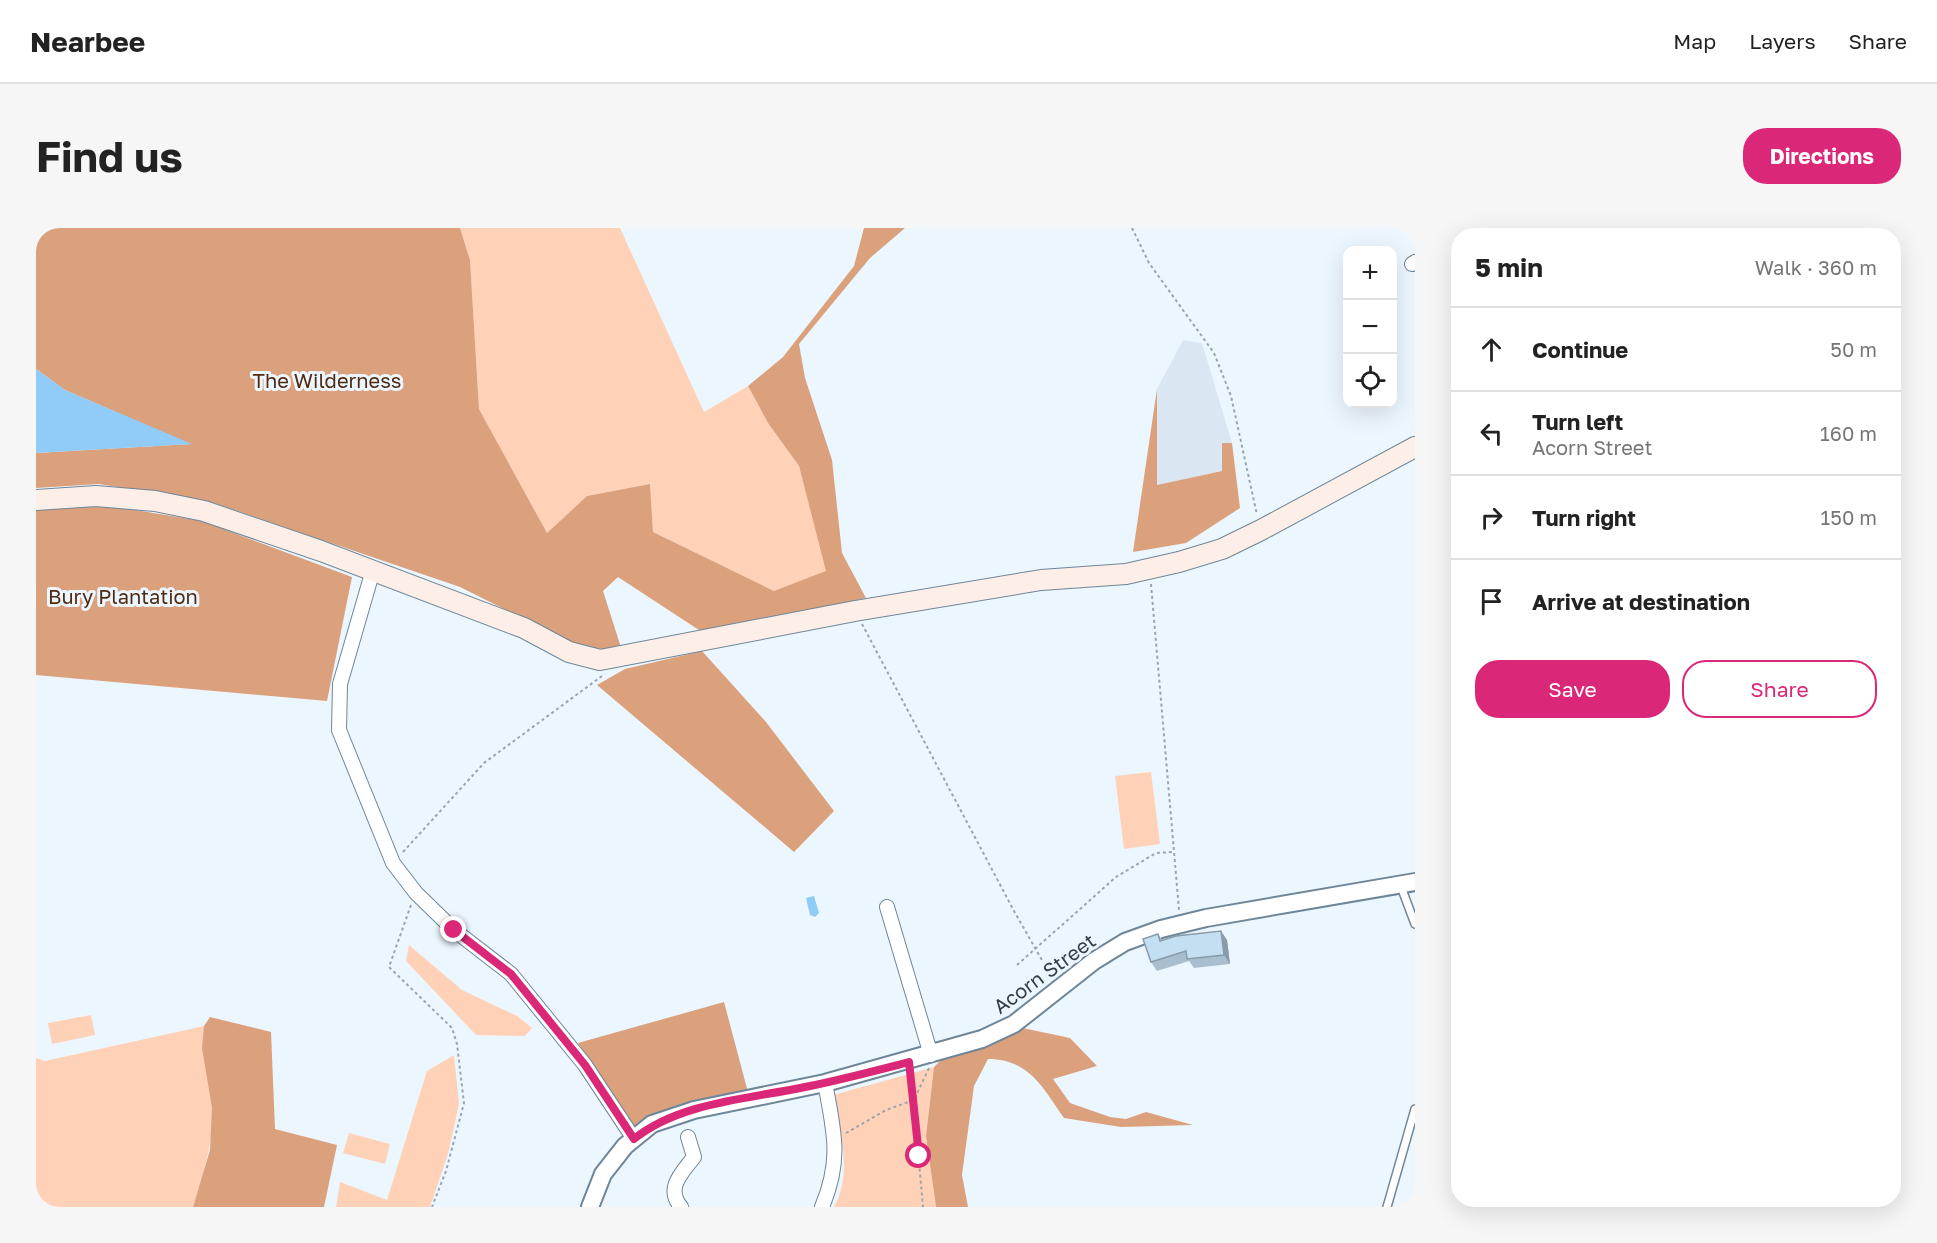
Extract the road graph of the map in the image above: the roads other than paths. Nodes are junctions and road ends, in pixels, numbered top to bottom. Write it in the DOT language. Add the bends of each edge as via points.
graph roads {
  1 [pos="1415,447"];
  2 [pos="36,501"];
  3 [pos="373,570"];
  4 [pos="1407,883"];
  5 [pos="887,908"];
  6 [pos="1415,924"];
  7 [pos="929,1056"];
  8 [pos="825,1083"];
  9 [pos="1415,1109"];
  10 [pos="688,1137"];
  11 [pos="634,1139"];
  12 [pos="590,1207"];
  13 [pos="681,1207"];
  14 [pos="822,1207"];
  15 [pos="1387,1207"];
  1 -- 3 [label="main road" via="1222,549 1150,569 1041,580 600,660 569,652 524,628"];
  2 -- 3 [label="main road" via="96,496 155,501 204,511"];
  3 -- 11 [label="street" via="340,684 339,730 393,863 416,893 454,930 511,974 585,1065"];
  4 -- 6 [label="lane"];
  4 -- 7 [label="street, Acorn Street" via="1180,924 1125,942 1014,1024"];
  5 -- 7 [label="street"];
  7 -- 8 [label="street, Acorn Street"];
  8 -- 11 [label="street, Acorn Street" via="694,1110 652,1124"];
  8 -- 14 [label="street" via="837,1157"];
  9 -- 15 [label="lane"];
  10 -- 13 [label="street" via="694,1157 675,1182 674,1192"];
  11 -- 12 [label="street, Acorn Street" via="603,1174"];
}
